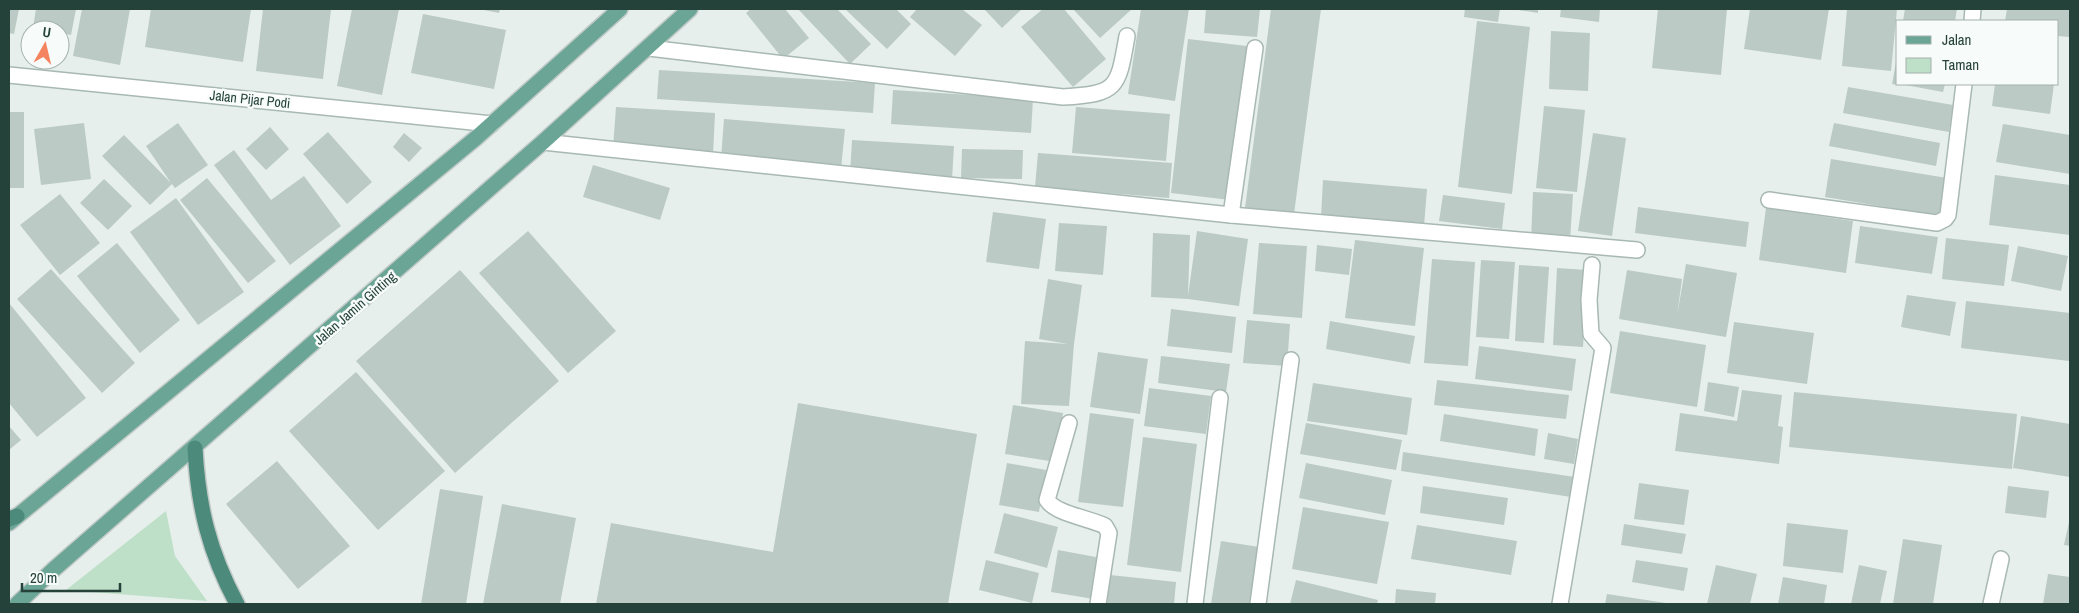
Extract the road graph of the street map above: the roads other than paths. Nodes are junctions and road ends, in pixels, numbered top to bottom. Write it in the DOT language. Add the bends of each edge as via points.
graph roads {
  1 [pos="620,9"];
  2 [pos="690,9"];
  3 [pos="1127,36"];
  4 [pos="649,48"];
  5 [pos="1255,48"];
  6 [pos="9,75"];
  7 [pos="1964,85"];
  8 [pos="492,124"];
  9 [pos="543,142"];
  10 [pos="1769,200"];
  11 [pos="1231,215"];
  12 [pos="1637,250"];
  13 [pos="1592,264"];
  14 [pos="1290,360"];
  15 [pos="1220,398"];
  16 [pos="1069,423"];
  17 [pos="196,448"];
  18 [pos="12,519"];
  19 [pos="2001,559"];
  20 [pos="17,604"];
  21 [pos="237,604"];
  22 [pos="1098,604"];
  23 [pos="1195,604"];
  24 [pos="1258,604"];
  25 [pos="1560,604"];
  26 [pos="1991,604"];
  1 -- 8 [label="main road"];
  2 -- 4 [label="main road, Jalan Jamin Ginting"];
  3 -- 4 [label="street" via="1121,70 1113,84 1094,95 1063,97"];
  4 -- 9 [label="main road, Jalan Jamin Ginting"];
  5 -- 11 [label="street"];
  6 -- 8 [label="street, Jalan Pijar Podi"];
  7 -- 10 [label="street" via="1948,215 1941,222"];
  8 -- 18 [label="main road"];
  9 -- 11 [label="street"];
  9 -- 17 [label="main road, Jalan Jamin Ginting"];
  11 -- 12 [label="street"];
  13 -- 25 [label="street" via="1591,334 1603,348"];
  14 -- 24 [label="street"];
  15 -- 23 [label="street"];
  16 -- 22 [label="street" via="1047,500 1058,509 1105,526 1109,533"];
  17 -- 20 [label="main road, Jalan Jamin Ginting"];
  17 -- 21 [label="highway" via="197,481 208,538"];
  19 -- 26 [label="street"];
}
